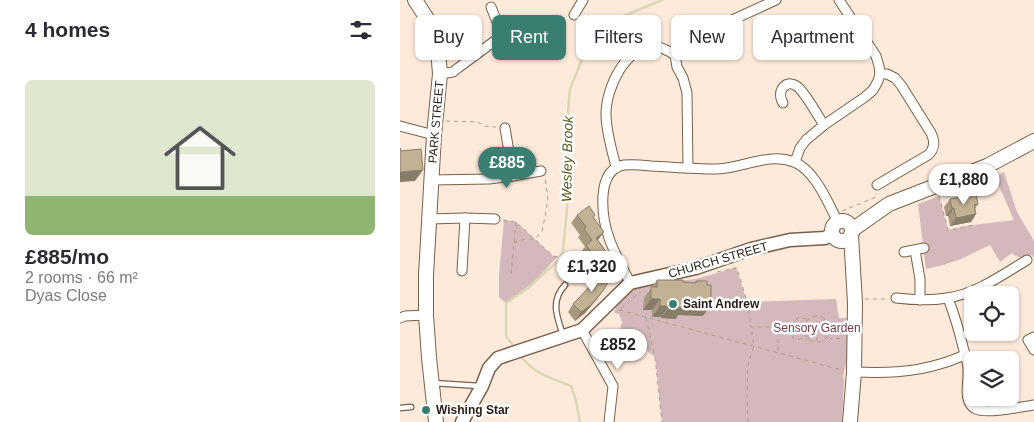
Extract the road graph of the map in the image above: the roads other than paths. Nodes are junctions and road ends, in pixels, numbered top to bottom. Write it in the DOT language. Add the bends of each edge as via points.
graph roads {
  1 [pos="414,0"];
  2 [pos="583,0"];
  3 [pos="776,0"];
  4 [pos="839,0"];
  5 [pos="491,7"];
  6 [pos="494,15"];
  7 [pos="574,15"];
  8 [pos="743,15"];
  9 [pos="492,43"];
  10 [pos="671,53"];
  11 [pos="676,60"];
  12 [pos="440,74"];
  13 [pos="880,74"];
  14 [pos="783,104"];
  15 [pos="824,125"];
  16 [pos="400,126"];
  17 [pos="435,128"];
  18 [pos="505,128"];
  19 [pos="1034,141"];
  20 [pos="795,162"];
  21 [pos="616,167"];
  22 [pos="688,168"];
  23 [pos="541,171"];
  24 [pos="513,176"];
  25 [pos="432,180"];
  26 [pos="877,185"];
  27 [pos="464,218"];
  28 [pos="429,219"];
  29 [pos="495,219"];
  30 [pos="841,229"];
  31 [pos="904,252"];
  32 [pos="1020,261"];
  33 [pos="462,271"];
  34 [pos="630,283"];
  35 [pos="565,285"];
  36 [pos="896,298"];
  37 [pos="948,298"];
  38 [pos="920,300"];
  39 [pos="426,315"];
  40 [pos="400,318"];
  41 [pos="582,330"];
  42 [pos="564,336"];
  43 [pos="1034,337"];
  44 [pos="1034,350"];
  45 [pos="965,351"];
  46 [pos="964,355"];
  47 [pos="854,372"];
  48 [pos="432,383"];
  49 [pos="482,386"];
  50 [pos="1034,405"];
  51 [pos="411,406"];
  52 [pos="971,406"];
  53 [pos="400,408"];
  54 [pos="436,422"];
  55 [pos="462,422"];
  56 [pos="609,422"];
  57 [pos="850,422"];
  1 -- 12 [label="main road, PARK STREET" via="432,25"];
  2 -- 7 [label="street"];
  3 -- 8 [label="street"];
  4 -- 13 [label="street" via="876,56"];
  5 -- 6 [label="street"];
  9 -- 12 [label="street" via="453,72"];
  10 -- 21 [label="street" via="658,47 643,49 628,60 614,78 606,112"];
  11 -- 22 [label="street" via="688,92"];
  12 -- 17 [label="main road, PARK STREET"];
  13 -- 15 [label="street" via="873,90"];
  13 -- 26 [label="street" via="895,78 901,85 934,143 928,155"];
  14 -- 15 [label="street" via="780,96 782,87 790,84 798,87"];
  15 -- 20 [label="street" via="806,140"];
  16 -- 17 [label="street"];
  17 -- 25 [label="main road, PARK STREET"];
  18 -- 24 [label="street"];
  19 -- 30 [label="main road" via="987,166 889,204"];
  20 -- 22 [label="street" via="765,159 716,169"];
  20 -- 30 [label="street" via="813,178"];
  21 -- 22 [label="street"];
  21 -- 34 [label="street" via="605,181 604,214 609,237"];
  23 -- 24 [label="street"];
  24 -- 25 [label="street" via="489,180"];
  25 -- 28 [label="main road, PARK STREET"];
  27 -- 28 [label="street"];
  27 -- 29 [label="street"];
  27 -- 33 [label="street"];
  28 -- 39 [label="main road, PARK STREET"];
  30 -- 34 [label="street, CHURCH STREET" via="825,238 790,240 751,249 696,268"];
  30 -- 47 [label="main road" via="852,267"];
  31 -- 38 [label="street" via="919,249"];
  32 -- 37 [label="street" via="972,291"];
  34 -- 41 [label="street"];
  35 -- 42 [label="lane" via="556,304"];
  36 -- 38 [label="street"];
  37 -- 38 [label="street"];
  37 -- 45 [label="street"];
  39 -- 40 [label="street"];
  39 -- 48 [label="main road, PARK STREET"];
  41 -- 42 [label="street"];
  41 -- 56 [label="street" via="613,386"];
  42 -- 49 [label="street" via="498,358 489,368"];
  43 -- 44 [label="street" via="1028,340"];
  46 -- 47 [label="street" via="911,370"];
  47 -- 57 [label="main road"];
  48 -- 49 [label="lane"];
  48 -- 54 [label="main road, PARK STREET"];
  49 -- 55 [label="street"];
  50 -- 52 [label="street" via="986,411"];
  51 -- 53 [label="lane"];
}
